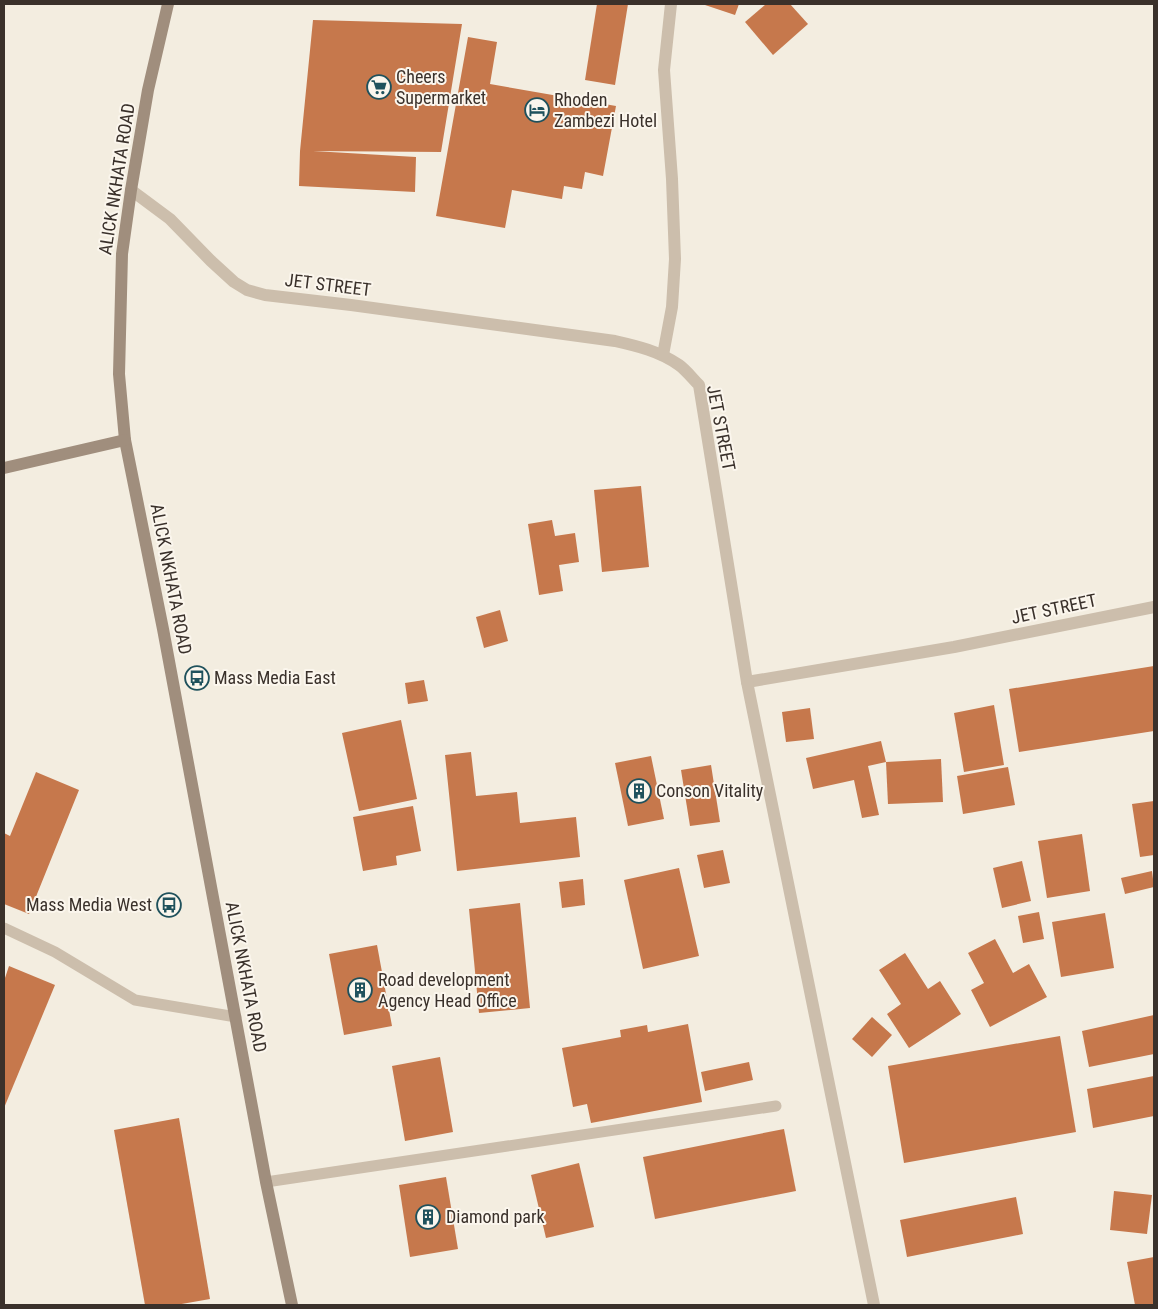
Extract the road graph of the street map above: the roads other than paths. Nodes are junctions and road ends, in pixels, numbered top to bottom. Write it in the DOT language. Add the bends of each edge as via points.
graph roads {
  1 [pos="168,4"];
  2 [pos="671,4"];
  3 [pos="131,190"];
  4 [pos="663,355"];
  5 [pos="125,440"];
  6 [pos="4,468"];
  7 [pos="1154,607"];
  8 [pos="747,682"];
  9 [pos="4,928"];
  10 [pos="236,1017"];
  11 [pos="776,1106"];
  12 [pos="266,1182"];
  13 [pos="292,1305"];
  14 [pos="874,1305"];
  1 -- 3 [label="main road, ALICK NKHATA ROAD" via="148,90"];
  2 -- 4 [label="street" via="664,70 675,259 672,307"];
  3 -- 4 [label="street, JET STREET" via="170,219 234,282 265,296 614,341"];
  3 -- 5 [label="main road, ALICK NKHATA ROAD" via="122,254 120,316 119,374"];
  4 -- 8 [label="street, JET STREET" via="680,366 698,385"];
  5 -- 6 [label="main road"];
  5 -- 10 [label="main road, ALICK NKHATA ROAD" via="164,628"];
  7 -- 8 [label="street, JET STREET" via="954,648"];
  8 -- 14 [label="street"];
  9 -- 10 [label="lane" via="55,952 135,1000"];
  10 -- 12 [label="main road, ALICK NKHATA ROAD"];
  11 -- 12 [label="lane"];
  12 -- 13 [label="main road, ALICK NKHATA ROAD"];
}
